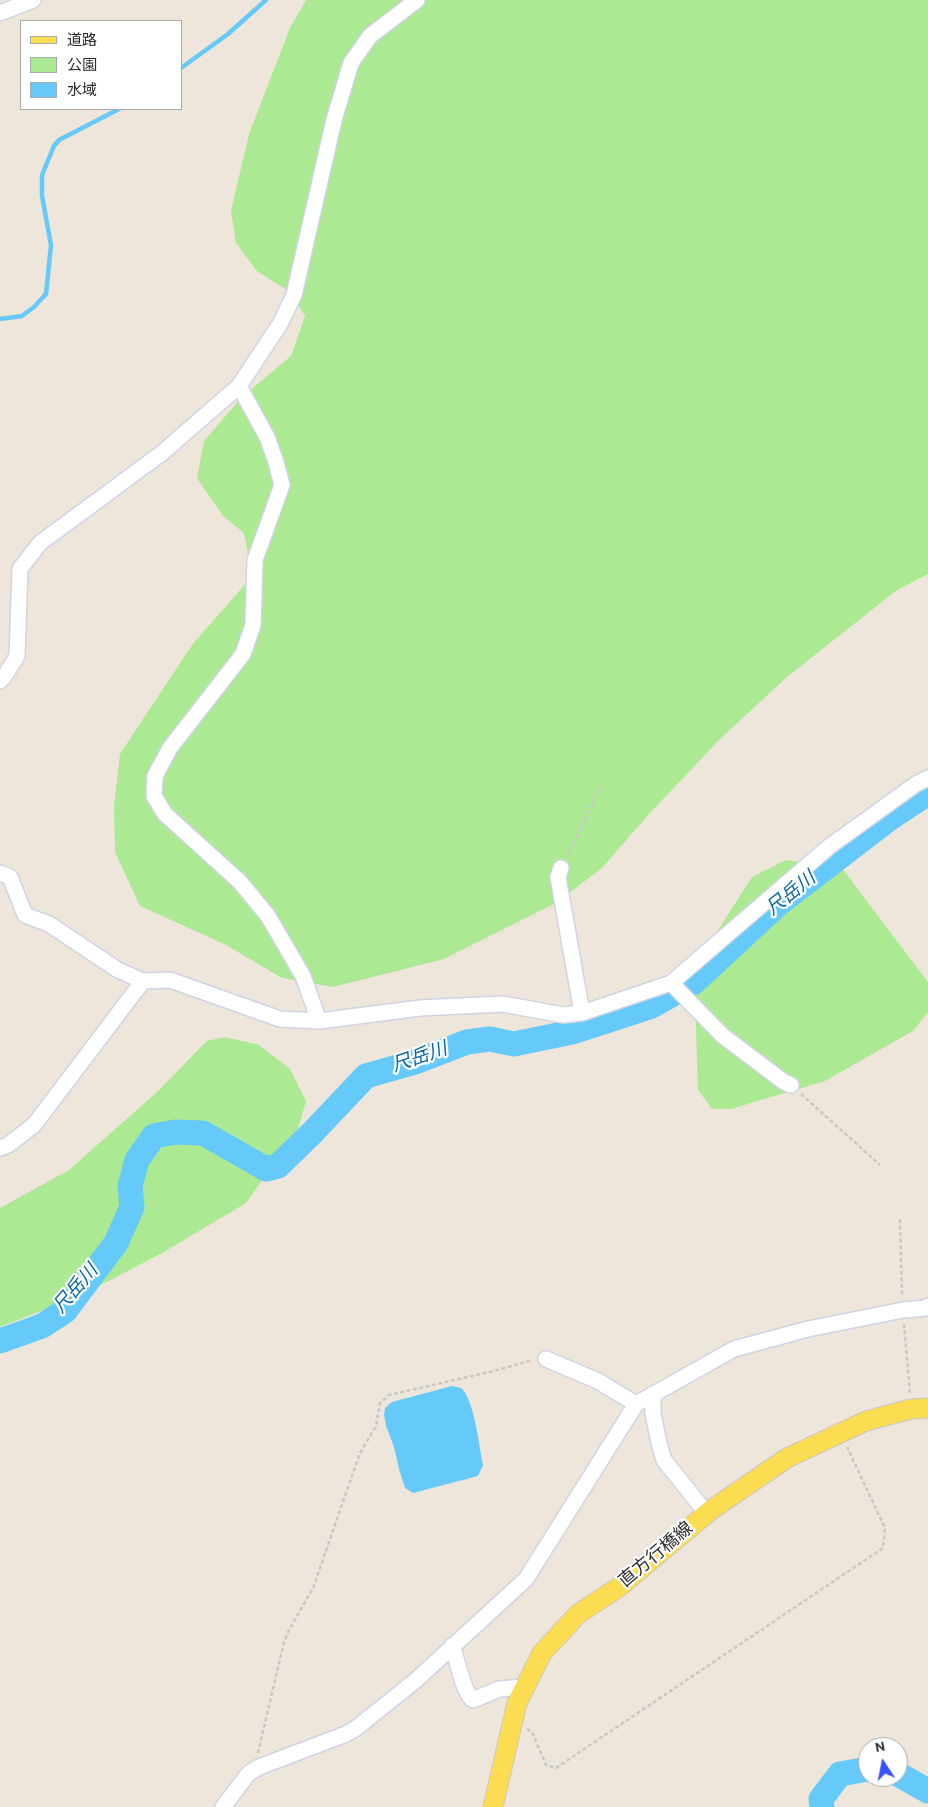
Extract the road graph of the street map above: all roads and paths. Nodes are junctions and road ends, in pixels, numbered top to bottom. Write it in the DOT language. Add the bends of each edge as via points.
graph roads {
  1 [pos="33,0"];
  2 [pos="417,0"];
  3 [pos="0,13"];
  4 [pos="240,386"];
  5 [pos="0,680"];
  6 [pos="928,778"];
  7 [pos="602,785"];
  8 [pos="0,873"];
  9 [pos="560,873"];
  10 [pos="144,981"];
  11 [pos="671,983"];
  12 [pos="582,1013"];
  13 [pos="320,1021"];
  14 [pos="787,1083"];
  15 [pos="0,1148"];
  16 [pos="880,1165"];
  17 [pos="900,1220"];
  18 [pos="928,1306"];
  19 [pos="903,1310"];
  20 [pos="546,1360"];
  21 [pos="653,1394"];
  22 [pos="636,1404"];
  23 [pos="919,1409"];
  24 [pos="840,1433"];
  25 [pos="707,1514"];
  26 [pos="452,1646"];
  27 [pos="525,1687"];
  28 [pos="513,1721"];
  29 [pos="259,1766"];
  30 [pos="223,1807"];
  31 [pos="493,1807"];
  1 -- 3 [label="street"];
  2 -- 4 [label="street" via="370,36 352,63 334,120 294,295 280,324"];
  4 -- 5 [label="street" via="162,453 40,543 20,569 17,656"];
  4 -- 13 [label="street" via="267,437 282,485 255,560 253,625 243,654 170,748 155,776 154,796 165,814 240,882 268,916 303,976"];
  6 -- 11 [label="street" via="830,846"];
  7 -- 9 [label="path"];
  8 -- 10 [label="street" via="10,877 25,915 49,924 118,970"];
  9 -- 12 [label="street"];
  10 -- 13 [label="street" via="170,980 280,1019"];
  10 -- 15 [label="street" via="34,1125"];
  11 -- 12 [label="street"];
  11 -- 14 [label="street" via="724,1036"];
  12 -- 13 [label="street" via="562,1015 503,1004 420,1008"];
  14 -- 16 [label="path"];
  17 -- 19 [label="path"];
  18 -- 19 [label="street"];
  19 -- 21 [label="street" via="808,1329 734,1349"];
  19 -- 23 [label="path"];
  20 -- 22 [label="street" via="598,1381"];
  20 -- 29 [label="path" via="526,1360 494,1371 389,1395 380,1403 376,1426 360,1454 313,1588 284,1642 257,1759"];
  21 -- 22 [label="street"];
  21 -- 25 [label="street" via="653,1414 664,1460"];
  22 -- 26 [label="street" via="526,1579"];
  23 -- 24 [label="main road, 直方行橋線" via="866,1421"];
  24 -- 25 [label="main road, 直方行橋線" via="787,1458"];
  24 -- 28 [label="path" via="885,1528 883,1548 556,1768 546,1764 532,1732"];
  25 -- 27 [label="main road, 直方行橋線" via="620,1587 578,1614 542,1653"];
  26 -- 27 [label="street" via="465,1688 473,1700 499,1688"];
  26 -- 29 [label="street" via="416,1681 355,1729"];
  27 -- 28 [label="main road, 直方行橋線"];
  28 -- 31 [label="main road, 直方行橋線"];
  29 -- 30 [label="street" via="249,1773"];
}
